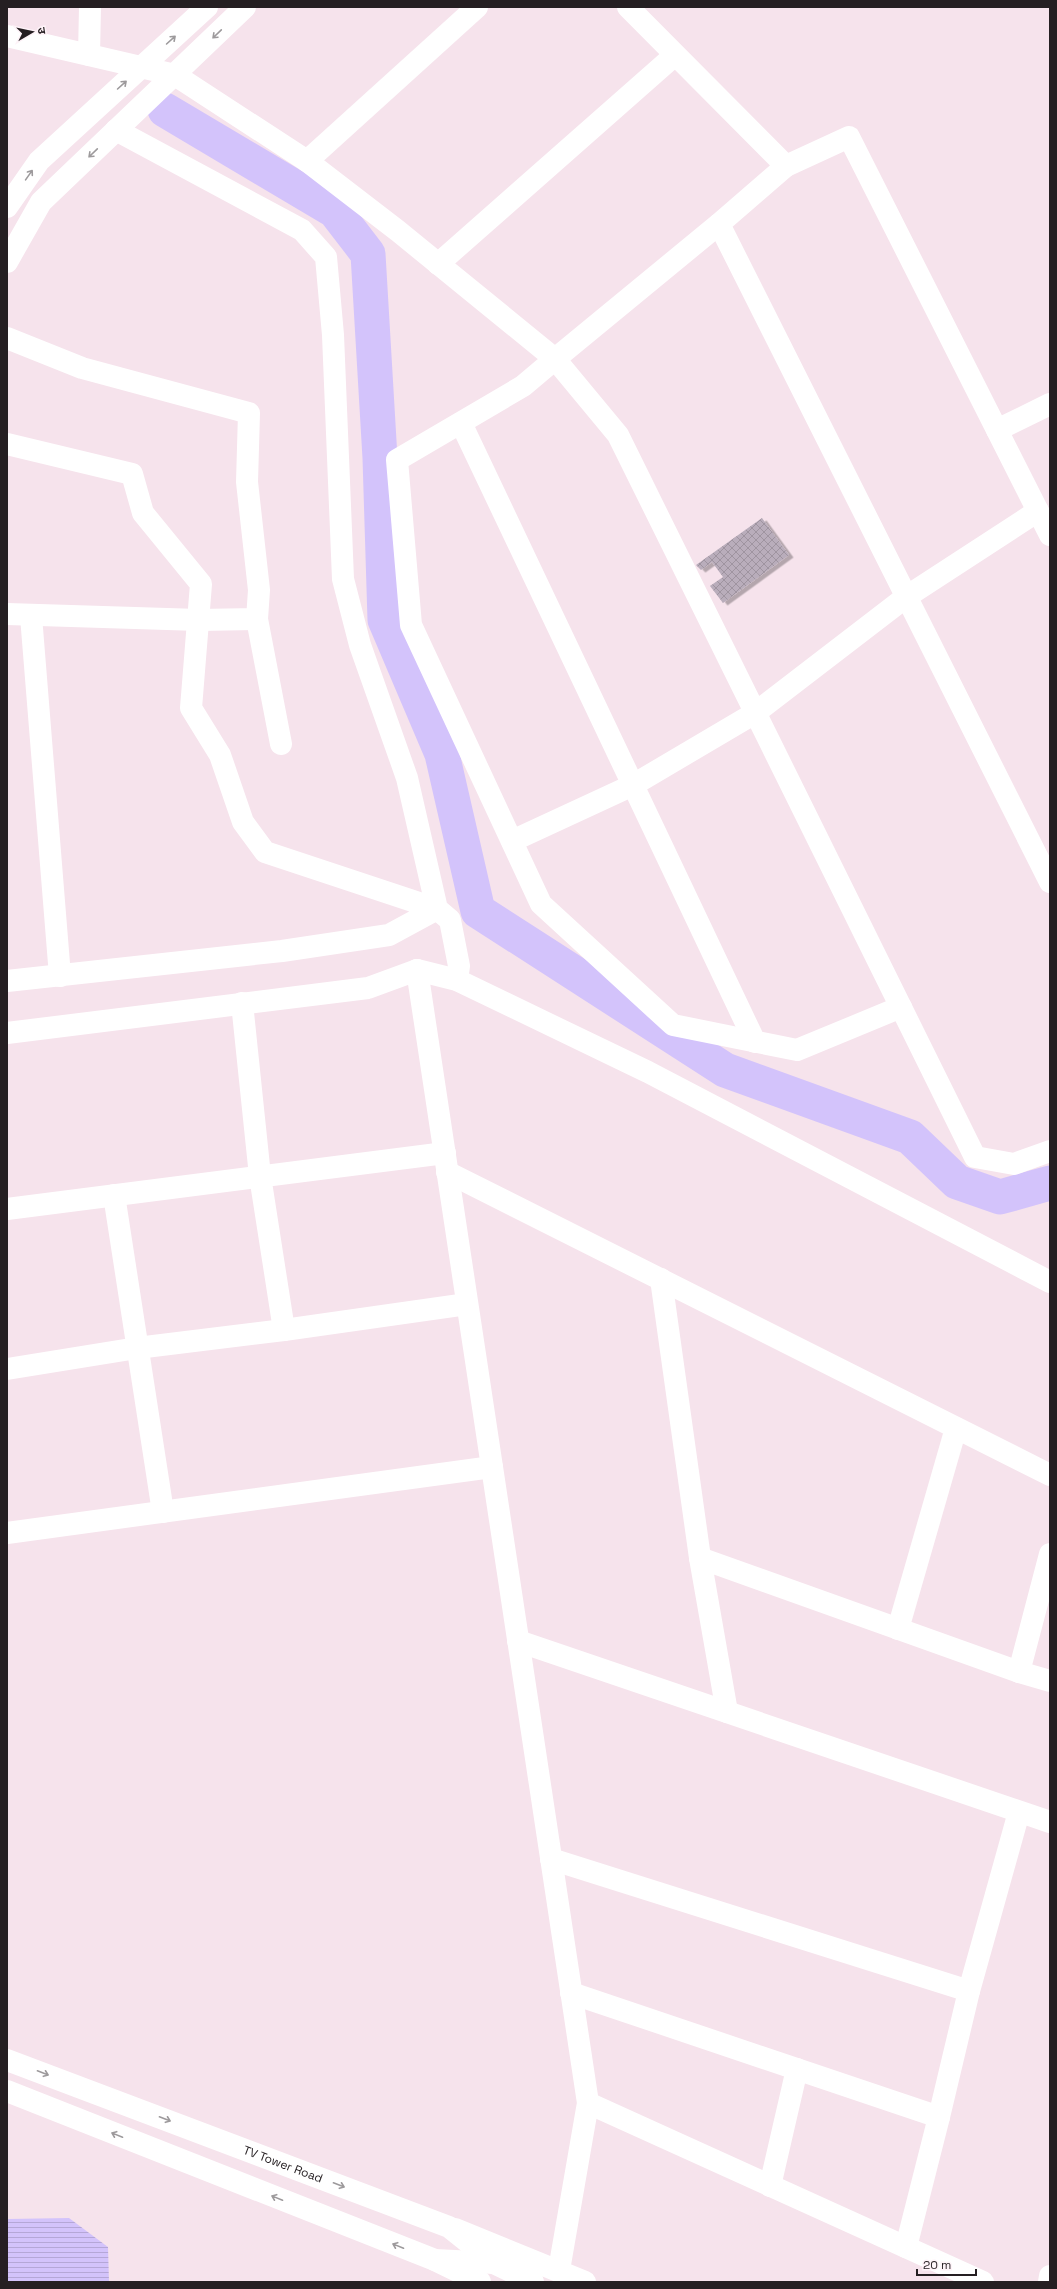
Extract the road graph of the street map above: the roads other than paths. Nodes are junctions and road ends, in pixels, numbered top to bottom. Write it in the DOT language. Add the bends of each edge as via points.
graph roads {
  1 [pos="90,7"];
  2 [pos="208,7"];
  3 [pos="245,7"];
  4 [pos="477,7"];
  5 [pos="628,7"];
  6 [pos="7,36"];
  7 [pos="89,55"];
  8 [pos="675,55"];
  9 [pos="143,66"];
  10 [pos="175,75"];
  11 [pos="116,130"];
  12 [pos="307,161"];
  13 [pos="786,166"];
  14 [pos="7,207"];
  15 [pos="719,224"];
  16 [pos="7,262"];
  17 [pos="438,264"];
  18 [pos="7,338"];
  19 [pos="555,359"];
  20 [pos="1050,404"];
  21 [pos="461,423"];
  22 [pos="996,430"];
  23 [pos="7,444"];
  24 [pos="1038,511"];
  25 [pos="1050,535"];
  26 [pos="906,597"];
  27 [pos="7,614"];
  28 [pos="31,616"];
  29 [pos="257,619"];
  30 [pos="199,620"];
  31 [pos="756,713"];
  32 [pos="281,744"];
  33 [pos="633,785"];
  34 [pos="512,841"];
  35 [pos="1050,882"];
  36 [pos="437,909"];
  37 [pos="417,970"];
  38 [pos="60,976"];
  39 [pos="457,980"];
  40 [pos="7,982"];
  41 [pos="242,1004"];
  42 [pos="901,1007"];
  43 [pos="7,1032"];
  44 [pos="755,1042"];
  45 [pos="1050,1150"];
  46 [pos="446,1162"];
  47 [pos="260,1176"];
  48 [pos="114,1195"];
  49 [pos="7,1208"];
  50 [pos="661,1279"];
  51 [pos="1050,1282"];
  52 [pos="468,1304"];
  53 [pos="284,1330"];
  54 [pos="137,1348"];
  55 [pos="7,1369"];
  56 [pos="956,1428"];
  57 [pos="492,1467"];
  58 [pos="1050,1475"];
  59 [pos="163,1512"];
  60 [pos="7,1533"];
  61 [pos="1050,1554"];
  62 [pos="700,1558"];
  63 [pos="898,1629"];
  64 [pos="518,1641"];
  65 [pos="1019,1672"];
  66 [pos="1050,1681"];
  67 [pos="726,1712"];
  68 [pos="1019,1812"];
  69 [pos="1050,1822"];
  70 [pos="551,1859"];
  71 [pos="969,1991"];
  72 [pos="571,1993"];
  73 [pos="7,2060"];
  74 [pos="797,2069"];
  75 [pos="7,2091"];
  76 [pos="588,2103"];
  77 [pos="939,2116"];
  78 [pos="770,2186"];
  79 [pos="449,2227"];
  80 [pos="906,2247"];
  81 [pos="435,2260"];
  82 [pos="494,2263"];
  83 [pos="559,2270"];
  84 [pos="1050,2276"];
  85 [pos="480,2282"];
  86 [pos="533,2282"];
  87 [pos="585,2282"];
  88 [pos="983,2282"];
  89 [pos="1049,2282"];
  1 -- 7 [label="street"];
  9 -- 2 [label="street, one-way"];
  3 -- 10 [label="street, one-way"];
  4 -- 12 [label="street"];
  5 -- 8 [label="street"];
  6 -- 7 [label="street"];
  7 -- 9 [label="street"];
  8 -- 13 [label="street"];
  8 -- 17 [label="street"];
  9 -- 10 [label="street"];
  14 -- 9 [label="street, one-way" via="39,161"];
  10 -- 11 [label="street"];
  10 -- 12 [label="street"];
  11 -- 16 [label="street, one-way" via="41,202"];
  11 -- 36 [label="street" via="302,230 326,258 334,335 343,579 360,645 406,778"];
  12 -- 17 [label="street"];
  13 -- 15 [label="street"];
  13 -- 22 [label="street" via="849,137"];
  15 -- 19 [label="street"];
  15 -- 26 [label="street"];
  17 -- 19 [label="street"];
  18 -- 29 [label="street" via="82,368 249,413 247,482 259,590"];
  19 -- 21 [label="street" via="523,386"];
  19 -- 31 [label="street" via="618,435"];
  20 -- 22 [label="street"];
  21 -- 33 [label="street"];
  21 -- 34 [label="street" via="397,460 411,625"];
  22 -- 24 [label="street"];
  23 -- 30 [label="street" via="132,474 143,513 201,584"];
  24 -- 25 [label="street"];
  24 -- 26 [label="street"];
  26 -- 31 [label="street"];
  26 -- 35 [label="street"];
  27 -- 28 [label="street"];
  28 -- 30 [label="street"];
  28 -- 38 [label="street"];
  29 -- 30 [label="street"];
  29 -- 32 [label="street"];
  30 -- 36 [label="street" via="191,708 220,755 243,822 265,852"];
  31 -- 33 [label="street"];
  31 -- 42 [label="street"];
  33 -- 34 [label="street"];
  33 -- 44 [label="street"];
  34 -- 44 [label="street" via="541,904 673,1025"];
  36 -- 38 [label="street" via="389,935 282,951"];
  36 -- 39 [label="street" via="450,920 459,966"];
  37 -- 39 [label="street"];
  37 -- 41 [label="street" via="368,988"];
  37 -- 46 [label="street"];
  38 -- 40 [label="street"];
  39 -- 51 [label="street" via="648,1072"];
  41 -- 43 [label="street"];
  41 -- 47 [label="street"];
  42 -- 44 [label="street" via="797,1050"];
  42 -- 45 [label="street" via="975,1156 1014,1164"];
  46 -- 47 [label="street"];
  46 -- 50 [label="street"];
  46 -- 52 [label="street"];
  47 -- 48 [label="street"];
  47 -- 53 [label="street"];
  48 -- 49 [label="street"];
  48 -- 54 [label="street"];
  50 -- 56 [label="street"];
  50 -- 62 [label="street"];
  52 -- 53 [label="street"];
  52 -- 57 [label="street"];
  53 -- 54 [label="street"];
  54 -- 55 [label="street"];
  54 -- 59 [label="street"];
  56 -- 58 [label="street"];
  56 -- 63 [label="street"];
  57 -- 59 [label="street"];
  57 -- 64 [label="street"];
  59 -- 60 [label="street"];
  61 -- 65 [label="street"];
  62 -- 63 [label="street"];
  62 -- 67 [label="street"];
  63 -- 65 [label="street"];
  64 -- 67 [label="street"];
  64 -- 70 [label="street"];
  65 -- 66 [label="street"];
  67 -- 68 [label="street"];
  68 -- 69 [label="street"];
  68 -- 71 [label="street"];
  70 -- 71 [label="street"];
  70 -- 72 [label="street"];
  71 -- 77 [label="street"];
  72 -- 74 [label="street"];
  72 -- 76 [label="street"];
  73 -- 79 [label="street, TV Tower Road, one-way"];
  74 -- 77 [label="street"];
  74 -- 78 [label="street"];
  81 -- 75 [label="street, one-way"];
  76 -- 78 [label="street"];
  76 -- 83 [label="street"];
  77 -- 80 [label="street"];
  78 -- 80 [label="street"];
  79 -- 82 [label="street"];
  79 -- 83 [label="street, TV Tower Road"];
  80 -- 88 [label="street"];
  81 -- 82 [label="street"];
  81 -- 85 [label="street"];
  82 -- 86 [label="street"];
  83 -- 87 [label="street, TV Tower Road"];
  84 -- 89 [label="street"];
}
